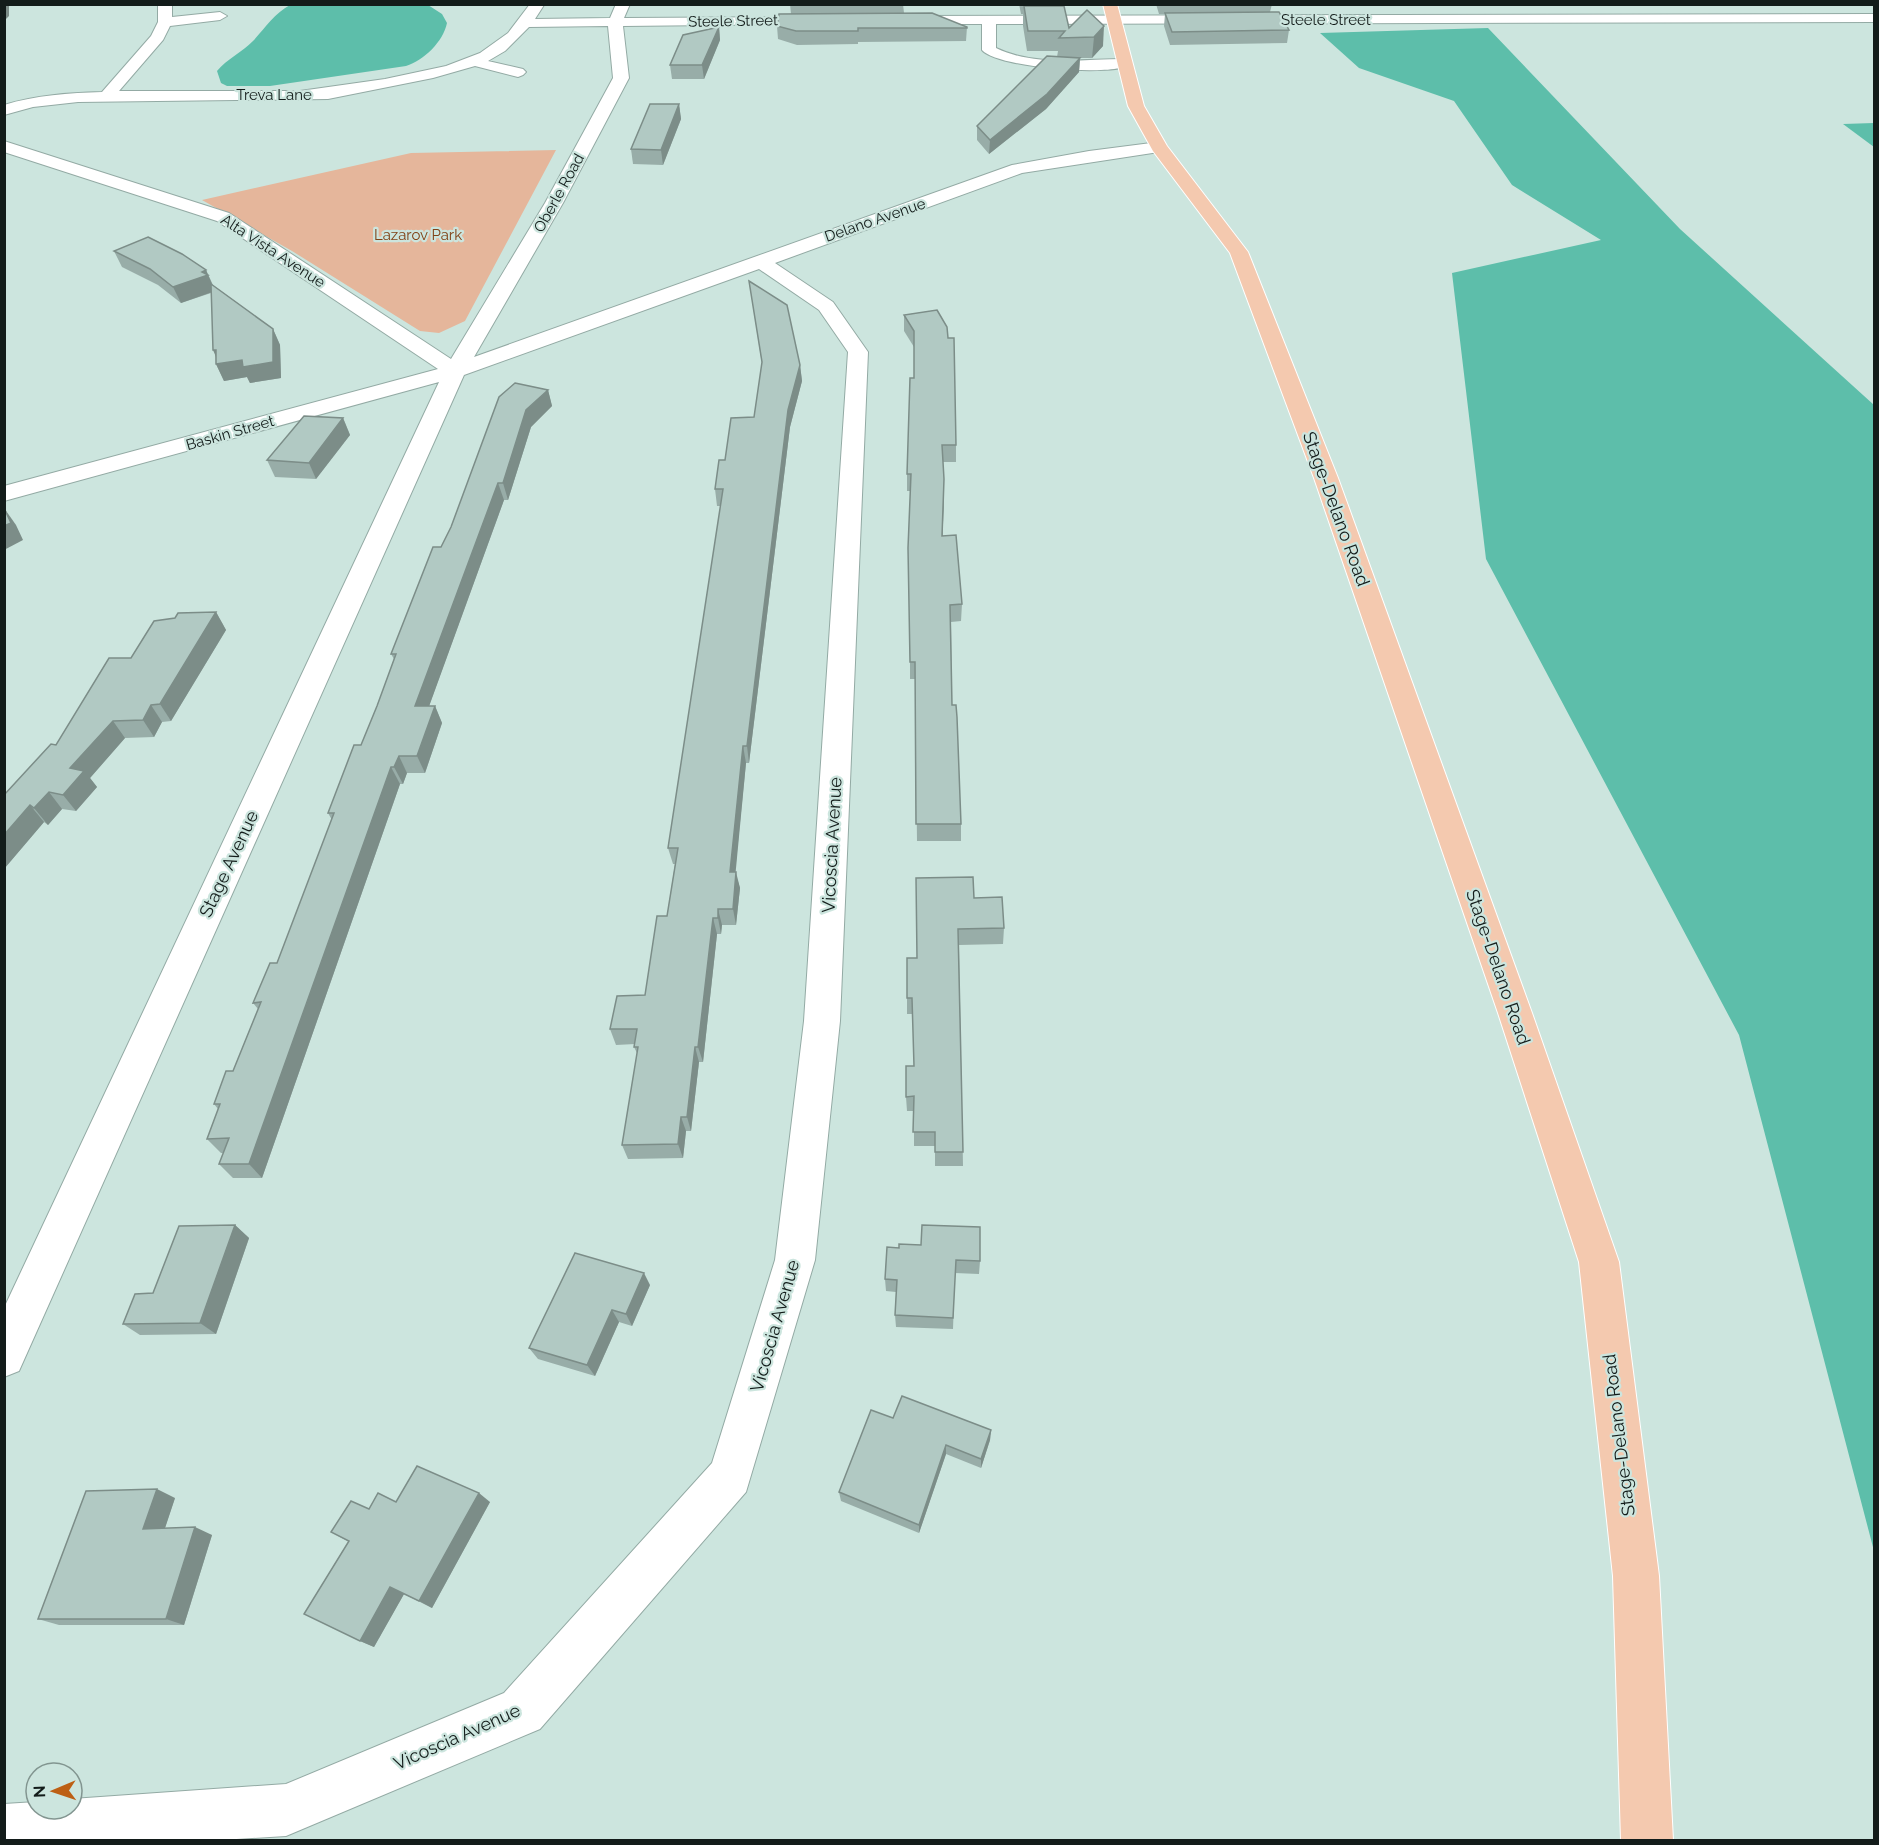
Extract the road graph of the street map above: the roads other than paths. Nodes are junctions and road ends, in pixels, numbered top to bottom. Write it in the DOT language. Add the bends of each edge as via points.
graph roads {
  1 [pos="165,4"];
  2 [pos="537,4"];
  3 [pos="623,4"];
  4 [pos="809,4"];
  5 [pos="1110,4"];
  6 [pos="1648,4"];
  7 [pos="220,16"];
  8 [pos="1875,18"];
  9 [pos="1665,19"];
  10 [pos="807,20"];
  11 [pos="841,20"];
  12 [pos="887,20"];
  13 [pos="989,21"];
  14 [pos="1113,21"];
  15 [pos="165,22"];
  16 [pos="615,22"];
  17 [pos="526,23"];
  18 [pos="475,62"];
  19 [pos="1125,63"];
  20 [pos="518,72"];
  21 [pos="106,97"];
  22 [pos="4,110"];
  23 [pos="4,146"];
  24 [pos="1159,147"];
  25 [pos="759,260"];
  26 [pos="454,371"];
  27 [pos="4,494"];
  28 [pos="4,1356"];
  29 [pos="4,1830"];
  30 [pos="1647,1840"];
  1 -- 15 [label="street"];
  2 -- 17 [label="street, Treva Lane"];
  3 -- 16 [label="street"];
  4 -- 10 [label="street"];
  5 -- 14 [label="main road"];
  6 -- 9 [label="street"];
  7 -- 15 [label="street"];
  8 -- 9 [label="street, Steele Street"];
  9 -- 14 [label="street, Steele Street"];
  10 -- 11 [label="street, Steele Street"];
  10 -- 16 [label="street, Steele Street"];
  12 -- 13 [label="street, Steele Street"];
  13 -- 14 [label="street, Steele Street"];
  13 -- 19 [label="street" via="988,50 1000,57 1024,62"];
  14 -- 19 [label="main road"];
  15 -- 21 [label="street" via="158,37"];
  16 -- 17 [label="street, Steele Street"];
  16 -- 26 [label="street, Oberle Road" via="621,78 555,203"];
  17 -- 18 [label="street, Treva Lane" via="498,50"];
  18 -- 20 [label="street"];
  18 -- 21 [label="street, Treva Lane" via="333,94"];
  19 -- 24 [label="main road" via="1136,106"];
  21 -- 22 [label="street, Treva Lane" via="42,101"];
  23 -- 26 [label="street, Alta Vista Avenue" via="223,217"];
  24 -- 25 [label="street, Delano Avenue" via="1018,169"];
  24 -- 30 [label="main road, Stage-Delano Road" via="1243,262 1326,478 1599,1262 1636,1576"];
  25 -- 26 [label="street, Delano Avenue"];
  25 -- 29 [label="street, Vicoscia Avenue" via="826,306 858,352 822,1021 795,1260 730,1476 522,1711 286,1810"];
  26 -- 27 [label="street, Baskin Street"];
  26 -- 28 [label="street, Stage Avenue"];
}
